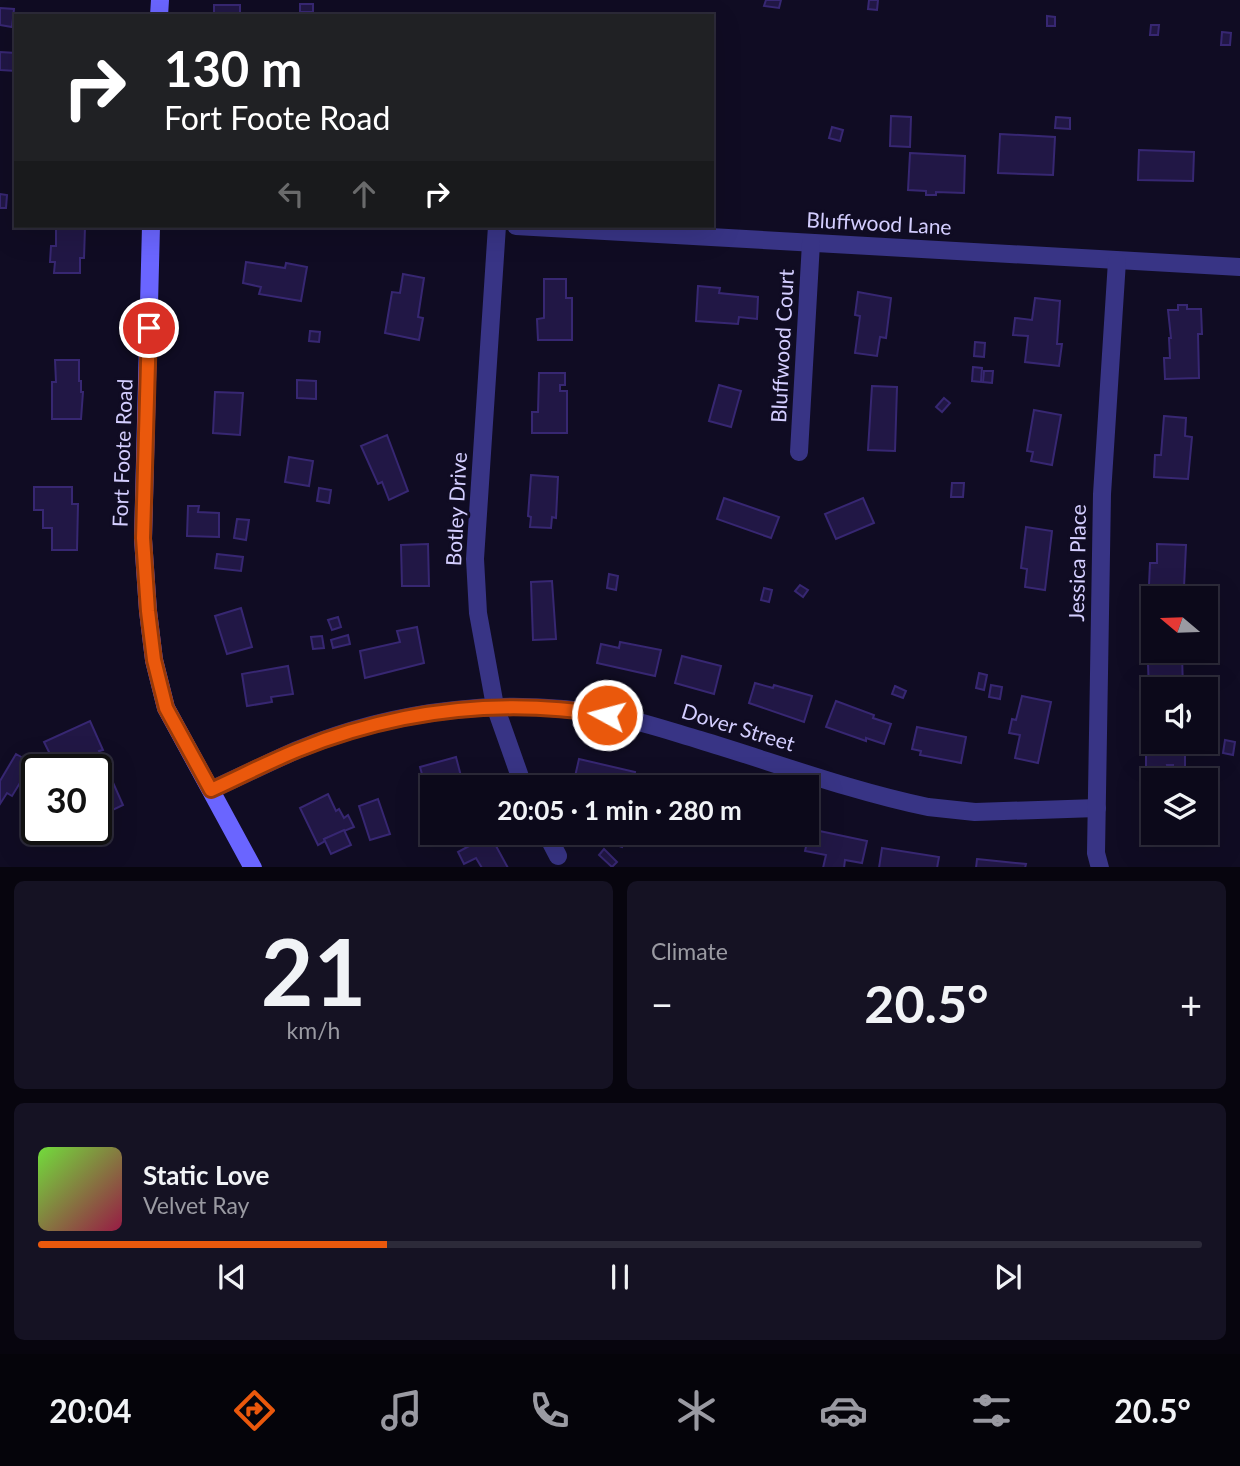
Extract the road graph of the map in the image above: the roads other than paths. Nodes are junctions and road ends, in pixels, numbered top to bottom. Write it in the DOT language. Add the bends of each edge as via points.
graph roads {
  1 [pos="151,228"];
  2 [pos="497,228"];
  3 [pos="551,228"];
  4 [pos="811,243"];
  5 [pos="1118,261"];
  6 [pos="1240,267"];
  7 [pos="799,452"];
  8 [pos="495,706"];
  9 [pos="519,775"];
  10 [pos="211,790"];
  11 [pos="1097,808"];
  12 [pos="553,845"];
  13 [pos="558,856"];
  14 [pos="253,867"];
  15 [pos="1100,867"];
  1 -- 10 [label="street, Fort Foote Road" via="143,538 148,611 166,708"];
  2 -- 8 [label="street, Botley Drive" via="475,559 478,613"];
  3 -- 4 [label="street, Bluffwood Lane"];
  4 -- 5 [label="street, Bluffwood Lane"];
  4 -- 7 [label="street, Bluffwood Court"];
  5 -- 6 [label="street, Bluffwood Lane"];
  5 -- 11 [label="street, Jessica Place" via="1102,494"];
  8 -- 9 [label="street, Botley Drive"];
  8 -- 10 [label="street, Dover Street" via="388,720 298,750"];
  8 -- 11 [label="street, Dover Street" via="621,718 928,807 975,812"];
  10 -- 14 [label="street, Fort Foote Road"];
  11 -- 15 [label="street, Jessica Place"];
  12 -- 13 [label="street"];
}
